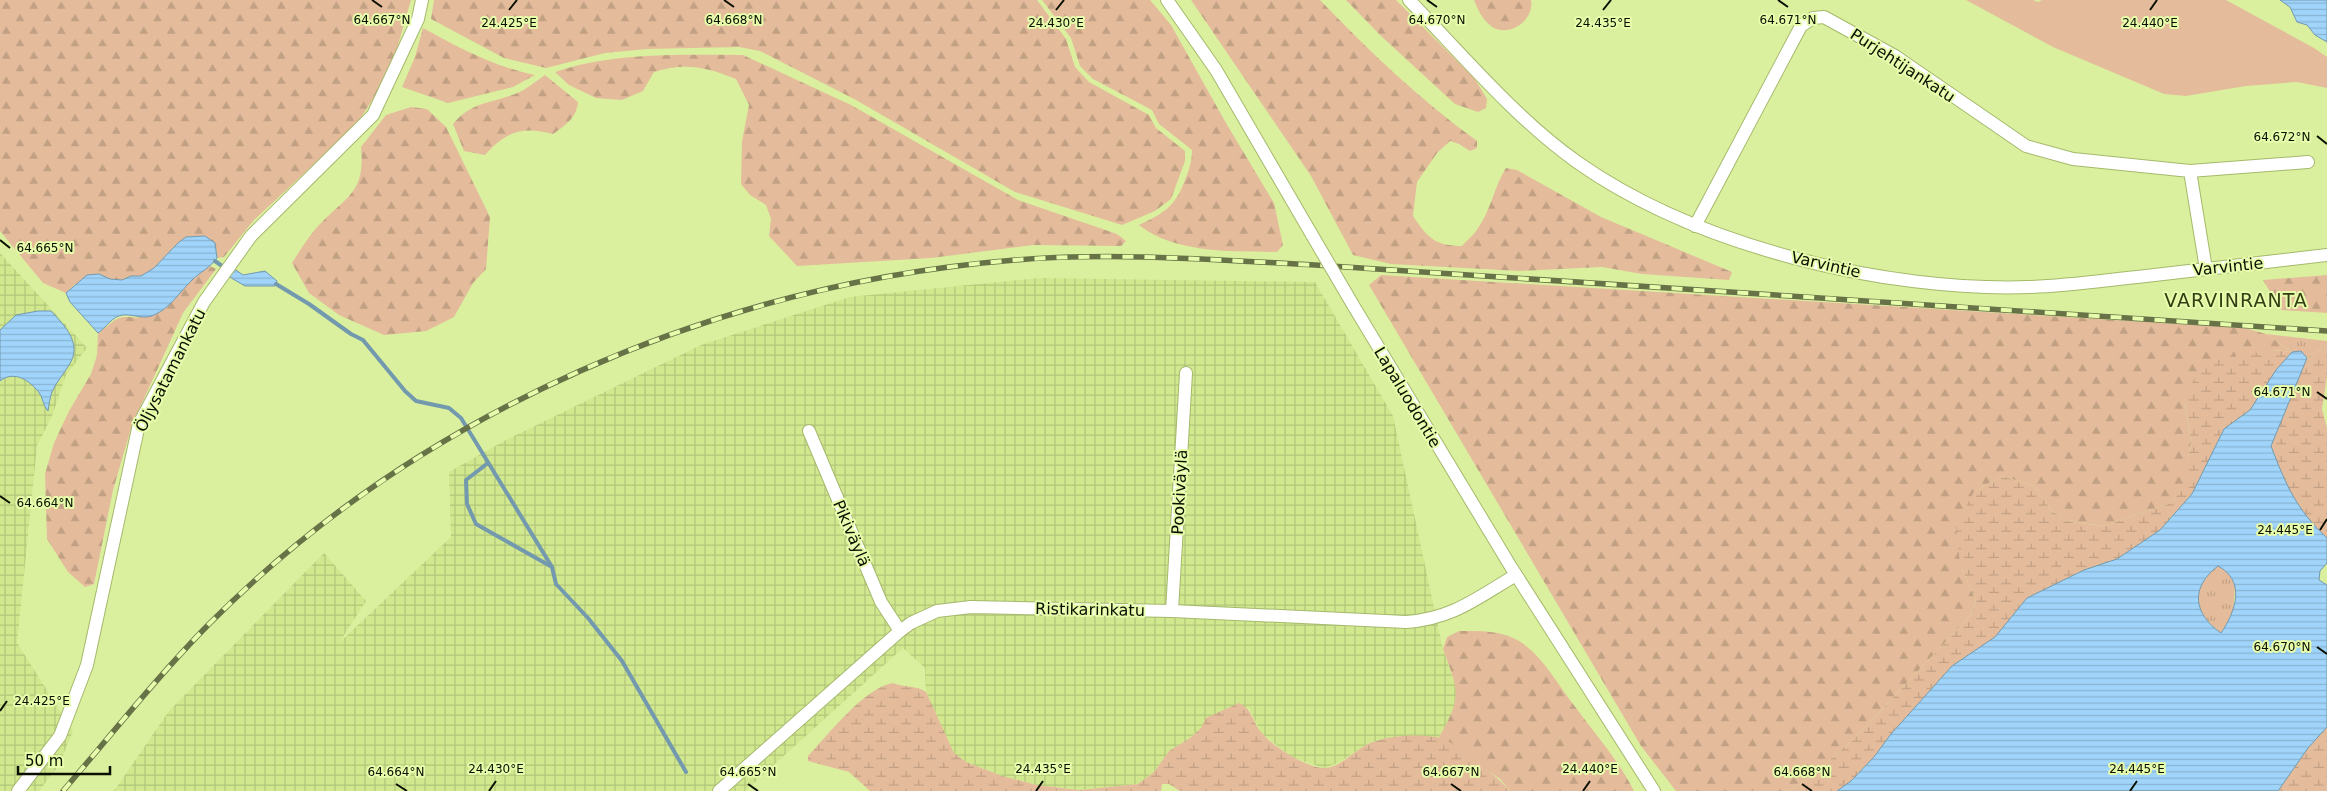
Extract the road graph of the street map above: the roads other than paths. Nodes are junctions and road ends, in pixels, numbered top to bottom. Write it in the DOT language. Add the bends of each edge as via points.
graph roads {
  1 [pos="422,0"];
  2 [pos="1167,0"];
  3 [pos="1409,0"];
  4 [pos="2308,162"];
  5 [pos="2190,171"];
  6 [pos="1695,226"];
  7 [pos="2327,255"];
  8 [pos="2206,269"];
  9 [pos="1186,373"];
  10 [pos="809,431"];
  11 [pos="1516,575"];
  12 [pos="1172,611"];
  13 [pos="900,631"];
  14 [pos="18,791"];
  15 [pos="719,791"];
  16 [pos="1654,791"];
  1 -- 14 [label="street, Öljysatamankatu" via="418,19 373,115 251,236 204,302 139,424 87,665 60,736"];
  2 -- 11 [label="street, Lapaluodontie, bridge" via="1216,70"];
  3 -- 6 [label="street, Varvintie" via="1510,103 1575,160 1642,203"];
  4 -- 5 [label="street, Purjehtijankatu"];
  5 -- 6 [label="street, Purjehtijankatu" via="2073,159 2026,146 1879,46 1830,19 1818,17 1801,26"];
  5 -- 8 [label="street"];
  6 -- 8 [label="street, Varvintie" via="1837,268 1956,286 2032,287"];
  7 -- 8 [label="street, Varvintie"];
  9 -- 12 [label="street, Pookiväylä"];
  10 -- 13 [label="street, Pikiväylä" via="881,602"];
  11 -- 12 [label="street, Ristikarinkatu" via="1458,610 1436,619 1406,622"];
  11 -- 16 [label="street, Lapaluodontie"];
  12 -- 13 [label="street, Ristikarinkatu" via="971,607 937,611"];
  13 -- 15 [label="street, Ristikarinkatu"];
}
